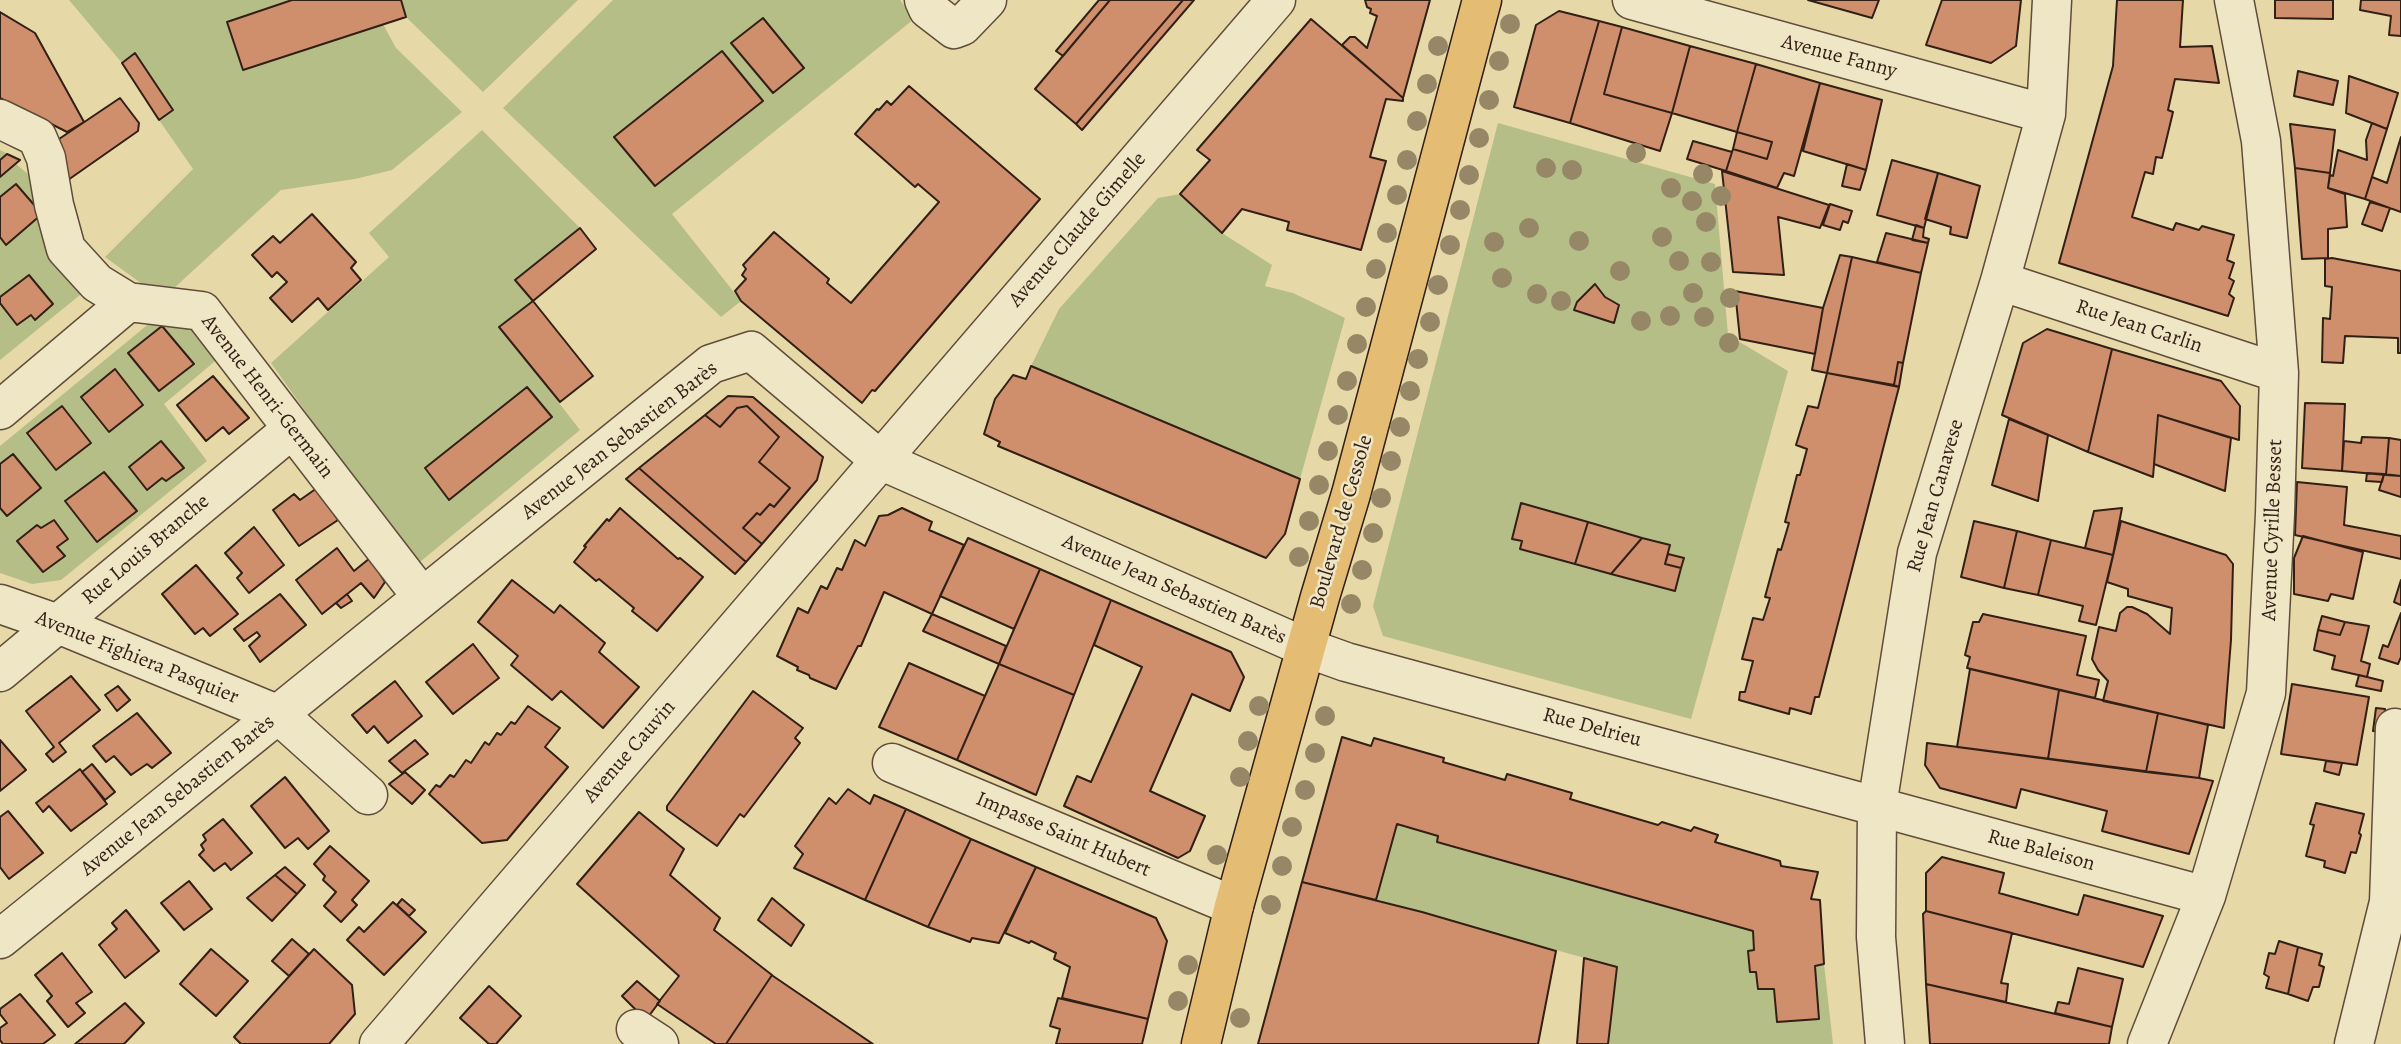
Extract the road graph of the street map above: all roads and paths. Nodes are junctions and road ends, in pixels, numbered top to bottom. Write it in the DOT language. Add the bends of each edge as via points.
graph roads {
  1 [pos="924,0"];
  2 [pos="987,0"];
  3 [pos="1276,0"];
  4 [pos="1482,0"];
  5 [pos="1632,0"];
  6 [pos="2052,0"];
  7 [pos="2234,0"];
  8 [pos="2046,114"];
  9 [pos="0,119"];
  10 [pos="2000,281"];
  11 [pos="128,302"];
  12 [pos="2279,373"];
  13 [pos="0,410"];
  14 [pos="292,429"];
  15 [pos="880,460"];
  16 [pos="422,597"];
  17 [pos="0,604"];
  18 [pos="58,624"];
  19 [pos="1307,648"];
  20 [pos="0,671"];
  21 [pos="279,715"];
  22 [pos="2395,728"];
  23 [pos="892,763"];
  24 [pos="368,796"];
  25 [pos="1877,806"];
  26 [pos="2206,896"];
  27 [pos="1234,906"];
  28 [pos="0,939"];
  29 [pos="379,1044"];
  30 [pos="1201,1044"];
  31 [pos="1885,1044"];
  32 [pos="2147,1044"];
  33 [pos="2354,1044"];
  1 -- 2 [label="street" via="928,9 954,29"];
  3 -- 15 [label="street, Avenue Claude Gimelle"];
  4 -- 19 [label="main road, Boulevard de Cessole"];
  5 -- 8 [label="street, Avenue Fanny"];
  6 -- 8 [label="street, Rue Jean Canavese"];
  7 -- 12 [label="street, Avenue Cyrille Besset" via="2261,141"];
  8 -- 10 [label="street, Rue Jean Canavese"];
  9 -- 11 [label="street, Avenue Henri-Germain" via="37,137 66,249 97,283"];
  10 -- 12 [label="street, Rue Jean Carlin"];
  10 -- 25 [label="street, Rue Jean Canavese" via="1917,553"];
  11 -- 13 [label="street"];
  11 -- 14 [label="street, Avenue Henri-Germain" via="202,311"];
  12 -- 26 [label="street, Avenue Cyrille Besset" via="2266,693"];
  14 -- 16 [label="street, Avenue Henri-Germain"];
  14 -- 18 [label="street, Rue Louis Branche"];
  15 -- 16 [label="street, Avenue Jean Sebastien Barès" via="751,351 711,364"];
  15 -- 19 [label="street, Avenue Jean Sebastien Barès"];
  15 -- 29 [label="street, Avenue Cauvin"];
  16 -- 21 [label="street, Avenue Jean Sebastien Barès"];
  17 -- 18 [label="street, Avenue Fighiera Pasquier"];
  18 -- 20 [label="street, Rue Louis Branche"];
  18 -- 21 [label="street, Avenue Fighiera Pasquier"];
  19 -- 25 [label="street, Rue Delrieu"];
  19 -- 27 [label="main road, Boulevard de Cessole"];
  21 -- 24 [label="street, Avenue Fighiera Pasquier"];
  21 -- 28 [label="street, Avenue Jean Sebastien Barès"];
  22 -- 33 [label="street" via="2389,902"];
  23 -- 27 [label="street, Impasse Saint Hubert"];
  25 -- 26 [label="street, Rue Baleison"];
  25 -- 31 [label="street, Rue Jean Canavese" via="1876,937"];
  26 -- 32 [label="street, Avenue Cyrille Besset"];
  27 -- 30 [label="main road, Boulevard de Cessole"];
}
